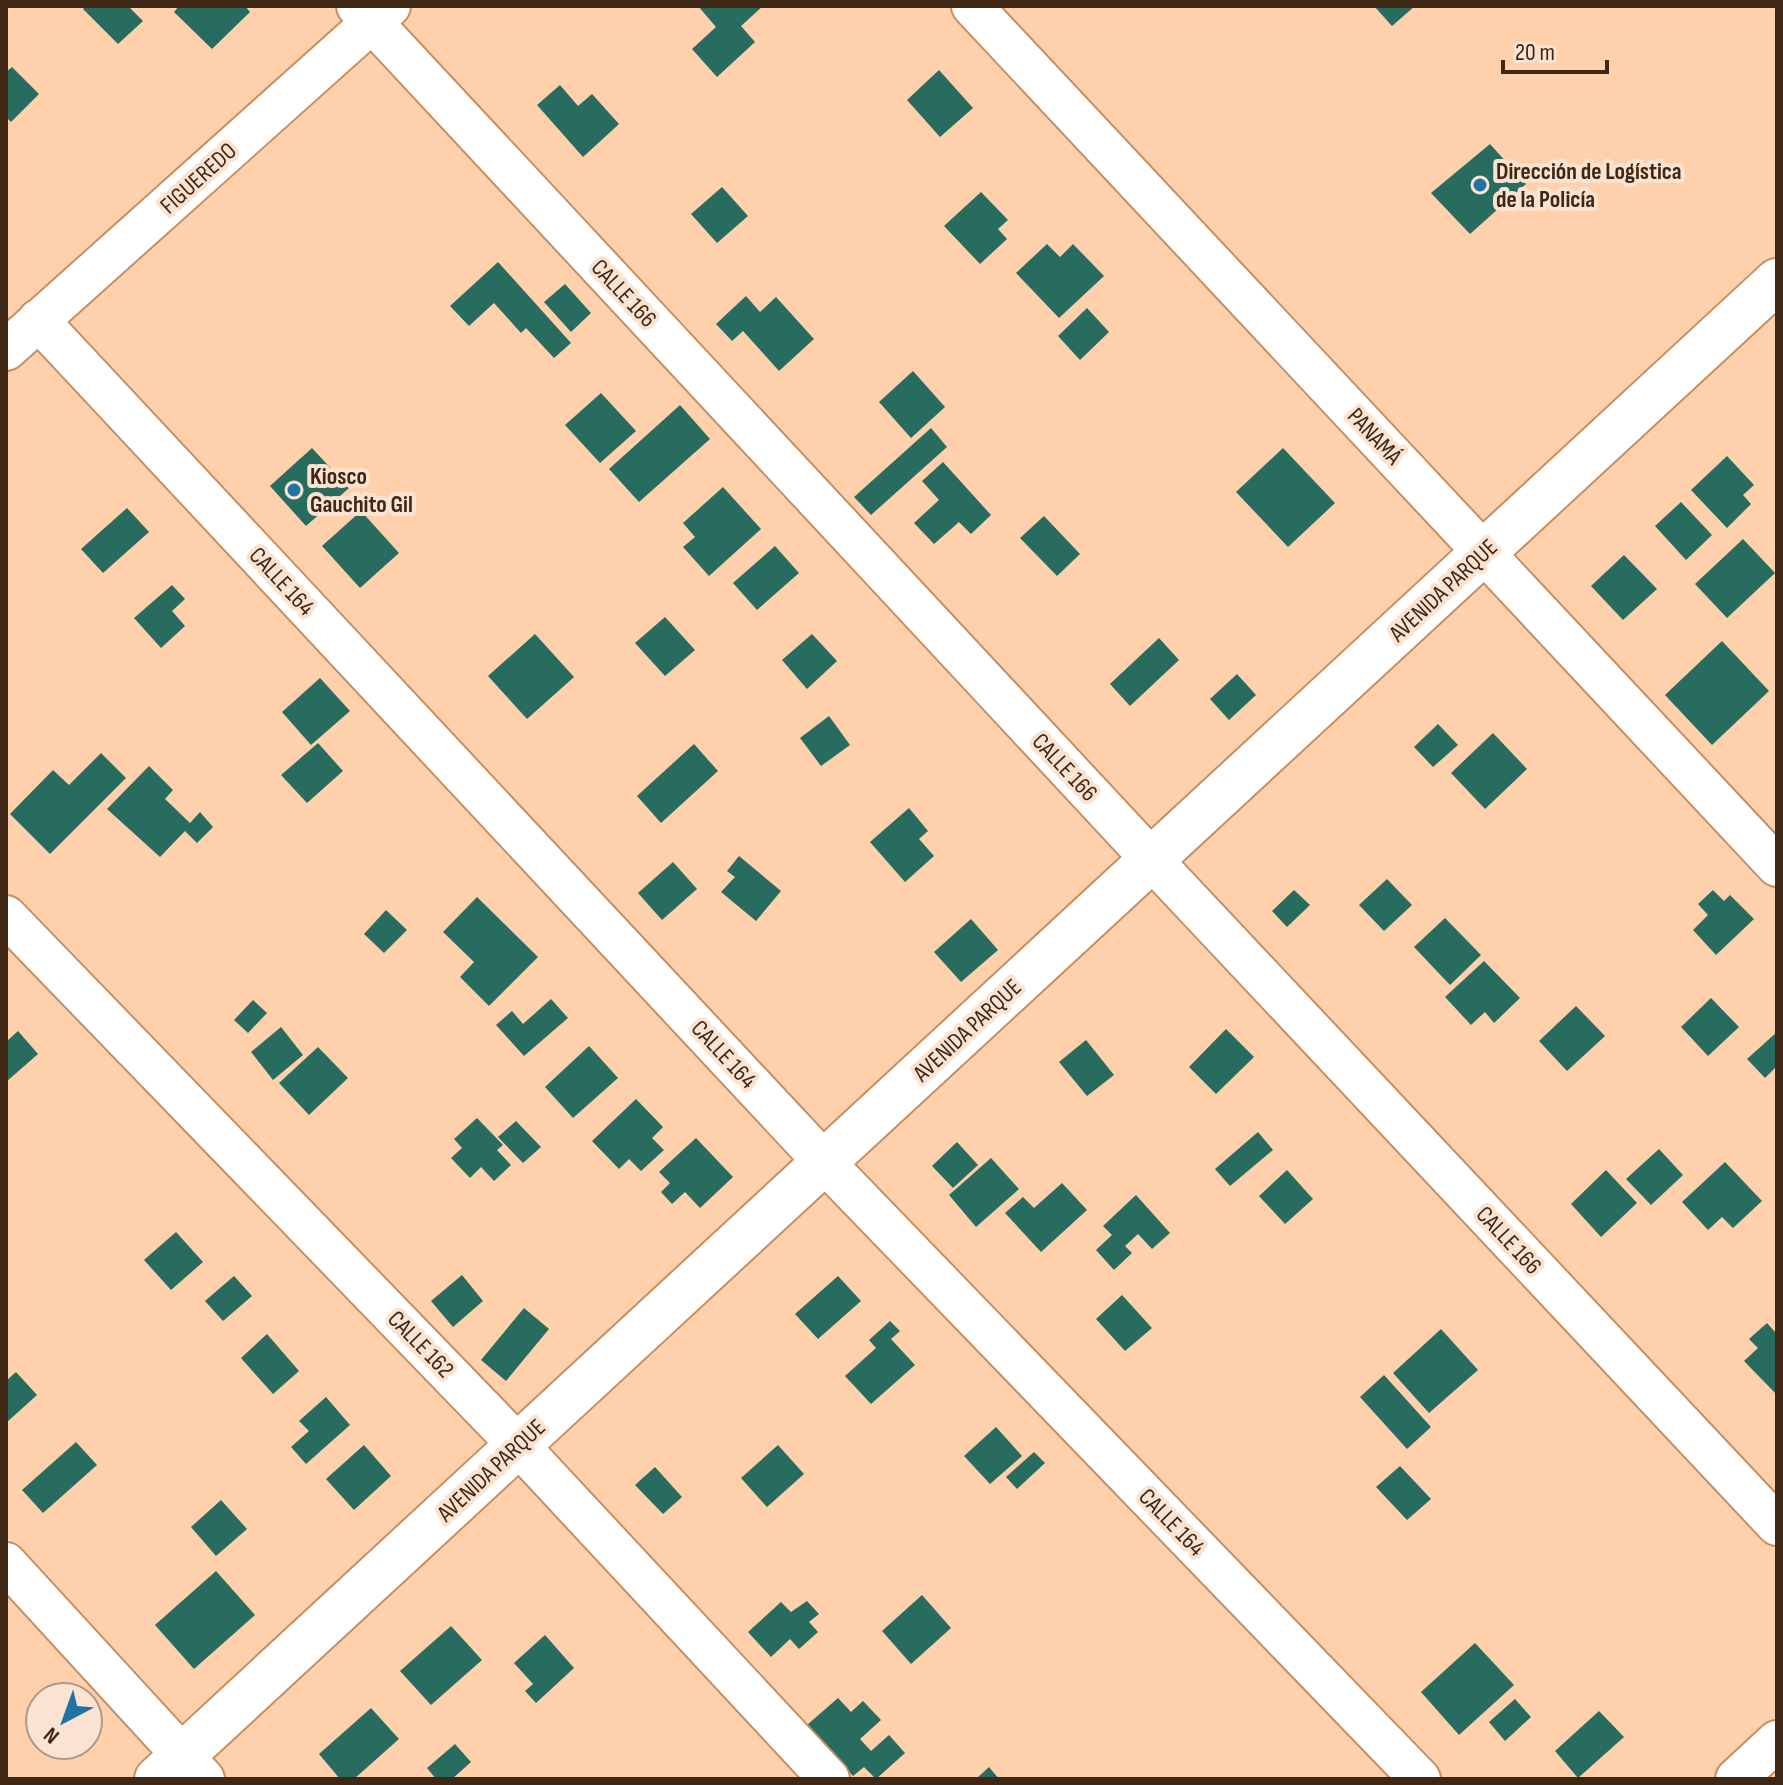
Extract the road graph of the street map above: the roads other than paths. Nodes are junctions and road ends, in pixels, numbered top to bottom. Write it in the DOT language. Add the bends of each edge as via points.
graph roads {
  1 [pos="972,6"];
  2 [pos="373,12"];
  3 [pos="1777,281"];
  4 [pos="38,320"];
  5 [pos="6,350"];
  6 [pos="1484,552"];
  7 [pos="1152,860"];
  8 [pos="1777,866"];
  9 [pos="6,916"];
  10 [pos="824,1162"];
  11 [pos="518,1445"];
  12 [pos="1777,1525"];
  13 [pos="6,1563"];
  14 [pos="1777,1741"];
  15 [pos="181,1771"];
  16 [pos="829,1779"];
  17 [pos="1420,1779"];
  18 [pos="1736,1779"];
  1 -- 6 [label="street, PANAMÁ"];
  2 -- 4 [label="street, FIGUEREDO"];
  2 -- 7 [label="street, CALLE 166"];
  3 -- 6 [label="street, AVENIDA PARQUE"];
  4 -- 5 [label="street, FIGUEREDO"];
  4 -- 10 [label="street, CALLE 164"];
  6 -- 7 [label="street, AVENIDA PARQUE"];
  6 -- 8 [label="street, PANAMÁ"];
  7 -- 10 [label="street, AVENIDA PARQUE"];
  7 -- 12 [label="street, CALLE 166"];
  9 -- 11 [label="street, CALLE 162"];
  10 -- 11 [label="street, AVENIDA PARQUE"];
  10 -- 17 [label="street, CALLE 164"];
  11 -- 15 [label="street, AVENIDA PARQUE"];
  11 -- 16 [label="street, CALLE 162"];
  13 -- 15 [label="street"];
  14 -- 18 [label="street"];
}
